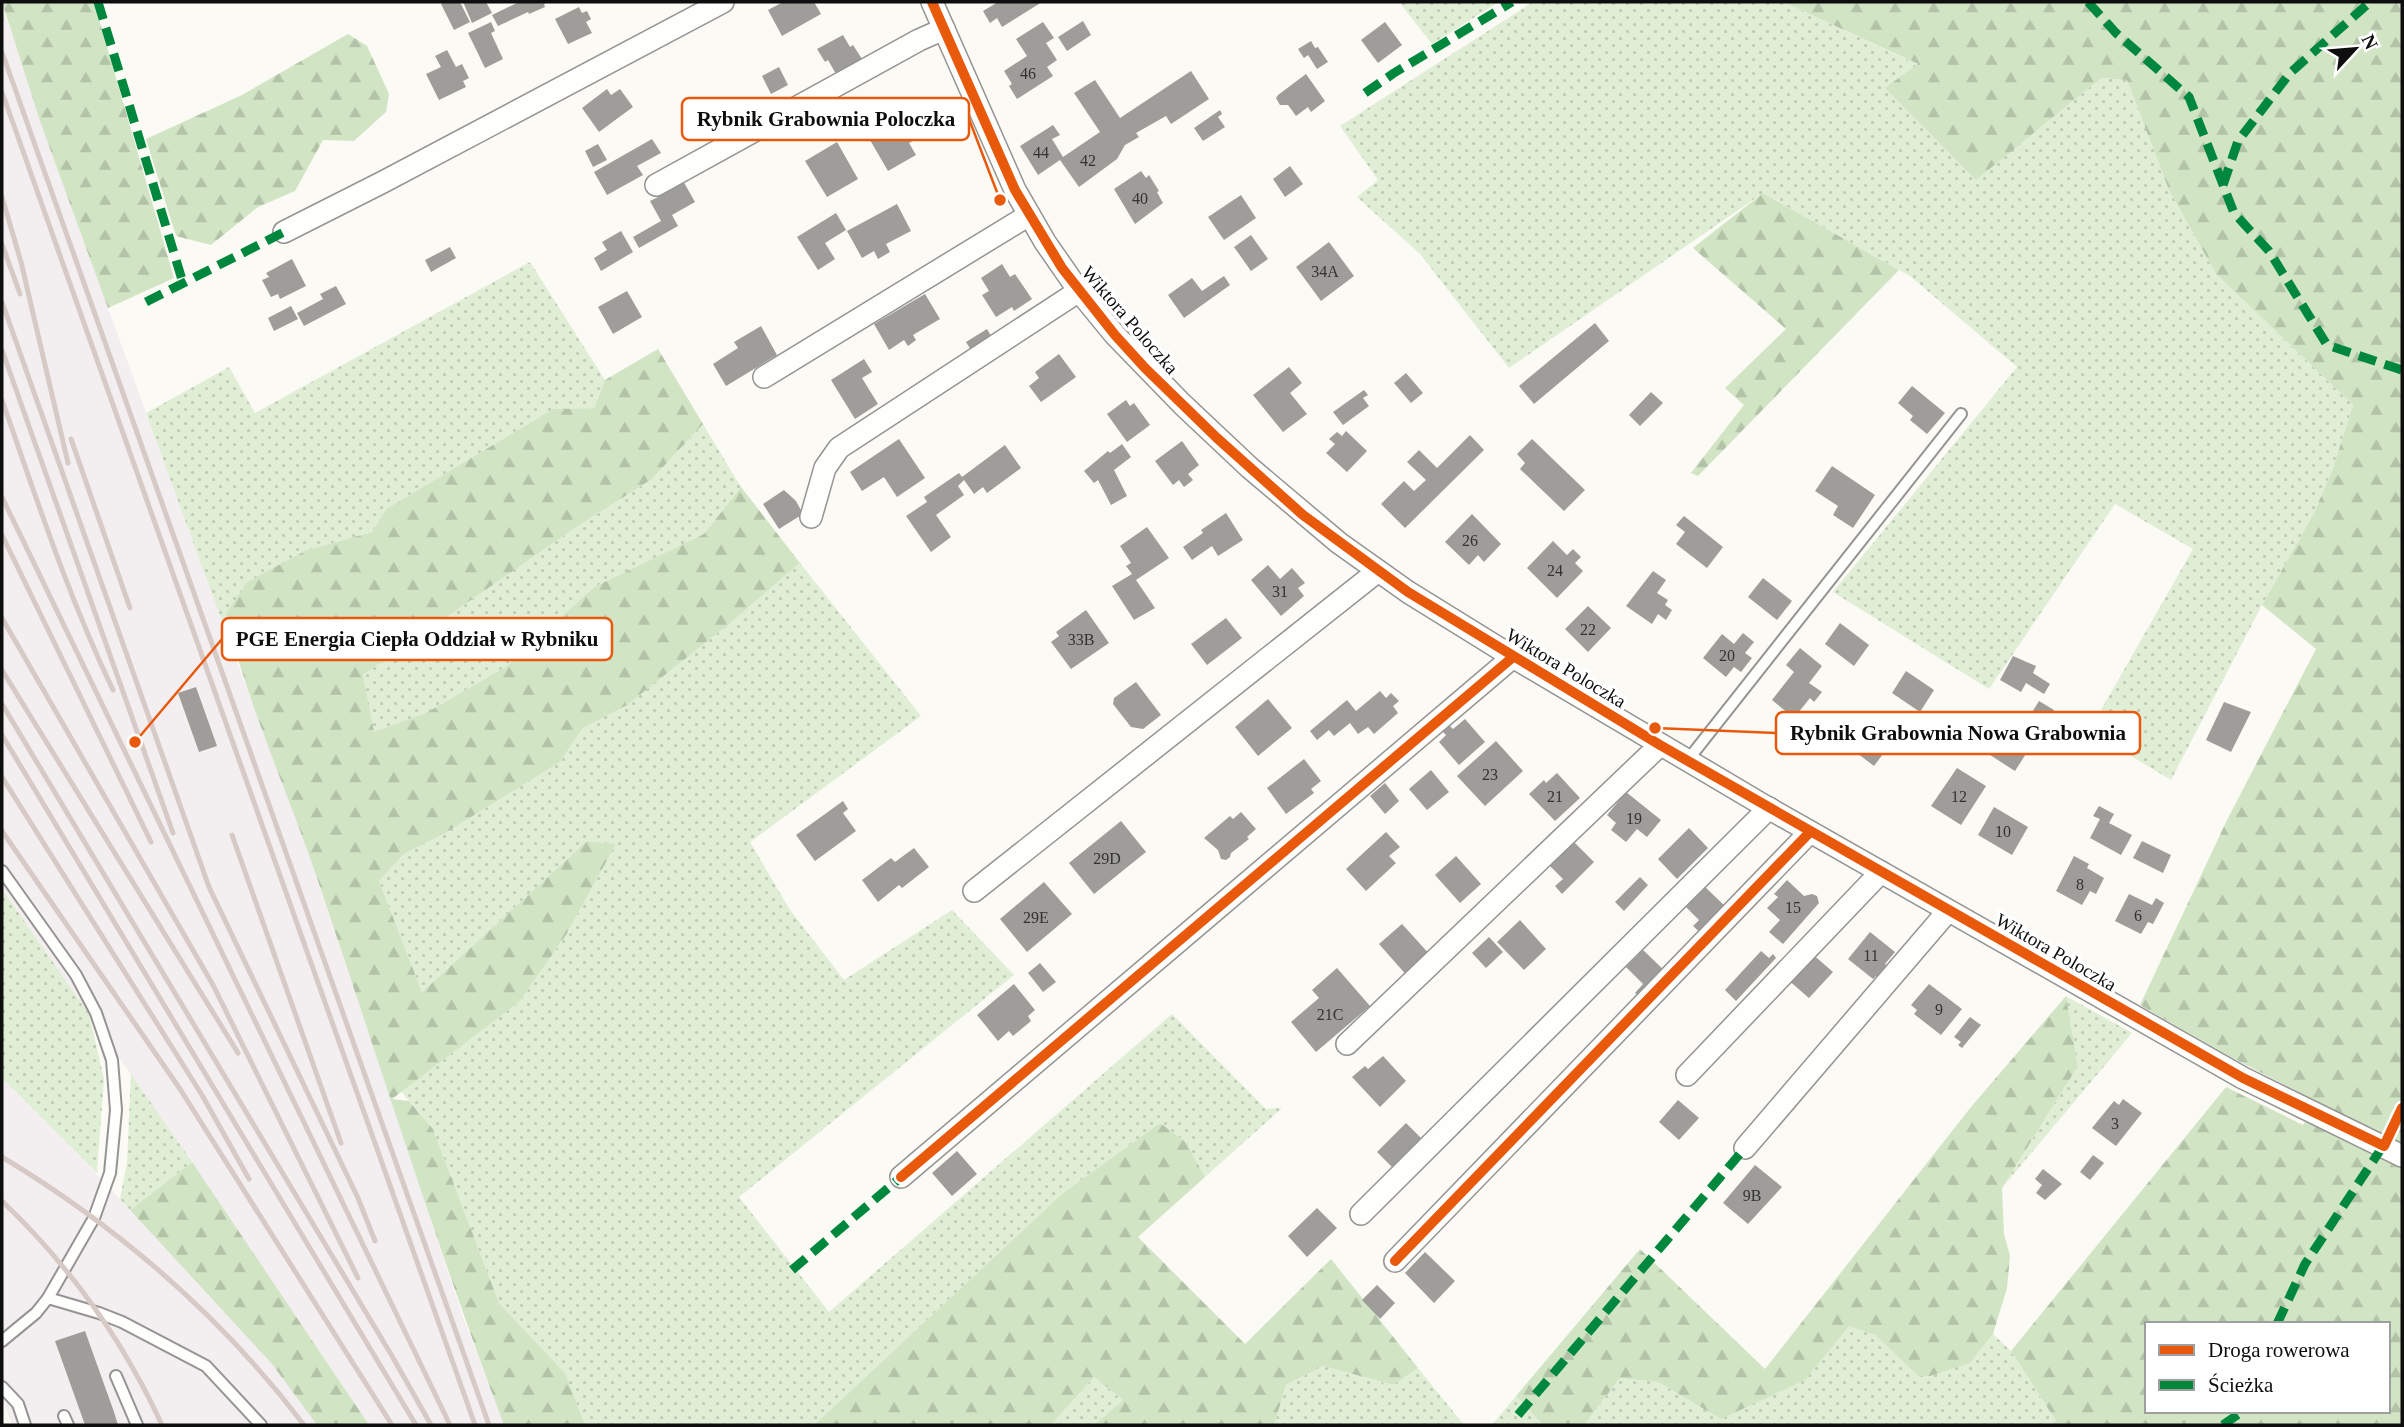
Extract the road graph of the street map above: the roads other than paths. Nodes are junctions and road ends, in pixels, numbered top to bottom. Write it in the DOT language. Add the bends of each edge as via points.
graph roads {
  1 [pos="723,2"];
  2 [pos="932,2"];
  3 [pos="943,29"];
  4 [pos="656,186"];
  5 [pos="1029,215"];
  6 [pos="284,232"];
  7 [pos="1079,291"];
  8 [pos="764,377"];
  9 [pos="1961,414"];
  10 [pos="811,517"];
  11 [pos="1378,571"];
  12 [pos="1513,657"];
  13 [pos="1660,745"];
  14 [pos="1687,761"];
  15 [pos="1769,808"];
  16 [pos="1810,832"];
  17 [pos="2,871"];
  18 [pos="1881,872"];
  19 [pos="974,891"];
  20 [pos="1948,911"];
  21 [pos="1347,1044"];
  22 [pos="1686,1075"];
  23 [pos="1745,1148"];
  24 [pos="2393,1151"];
  25 [pos="901,1177"];
  26 [pos="1361,1214"];
  27 [pos="1395,1261"];
  28 [pos="48,1298"];
  29 [pos="2,1341"];
  30 [pos="116,1376"];
  31 [pos="2,1387"];
  32 [pos="25,1425"];
  33 [pos="137,1425"];
  34 [pos="261,1425"];
  1 -- 6 [label="street"];
  2 -- 3 [label="street, Wiktora Poloczka"];
  3 -- 4 [label="street"];
  3 -- 5 [label="street, Wiktora Poloczka"];
  5 -- 7 [label="street, Wiktora Poloczka"];
  5 -- 8 [label="street"];
  7 -- 10 [label="street" via="839,447 825,468"];
  7 -- 11 [label="street, Wiktora Poloczka" via="1145,368 1217,438 1304,515"];
  9 -- 14 [label="lane"];
  11 -- 12 [label="street, Wiktora Poloczka"];
  11 -- 19 [label="street"];
  12 -- 13 [label="street, Wiktora Poloczka"];
  12 -- 25 [label="street"];
  13 -- 14 [label="street, Wiktora Poloczka"];
  13 -- 21 [label="street"];
  14 -- 15 [label="street, Wiktora Poloczka"];
  15 -- 16 [label="street, Wiktora Poloczka"];
  15 -- 26 [label="street"];
  16 -- 18 [label="street, Wiktora Poloczka"];
  16 -- 27 [label="street"];
  17 -- 28 [label="lane" via="76,975 96,1013 112,1060 116,1110 110,1173 94,1218"];
  18 -- 20 [label="street, Wiktora Poloczka"];
  18 -- 22 [label="street"];
  20 -- 23 [label="street"];
  20 -- 24 [label="street, Wiktora Poloczka" via="2243,1078"];
  28 -- 29 [label="lane"];
  28 -- 34 [label="lane" via="122,1322 206,1366"];
  30 -- 33 [label="lane"];
  31 -- 32 [label="lane" via="18,1404"];
}
